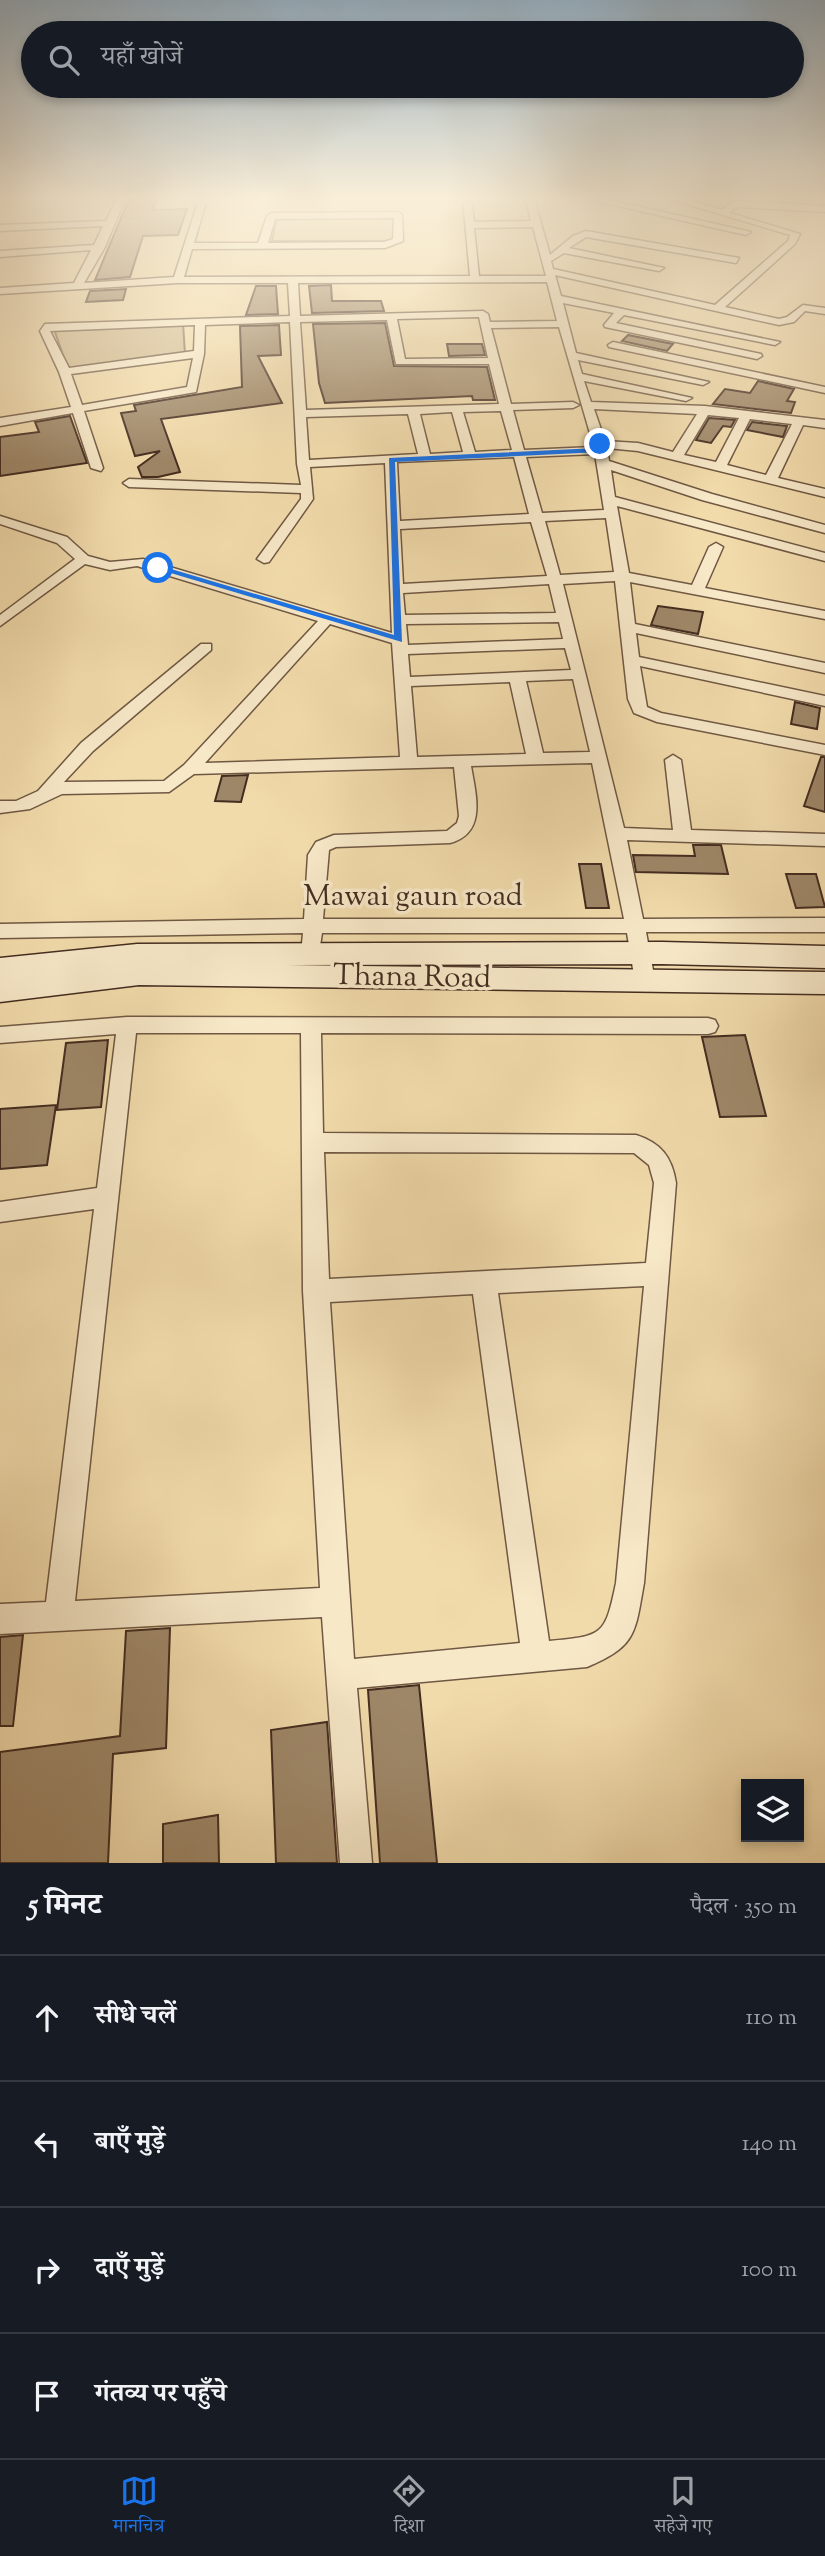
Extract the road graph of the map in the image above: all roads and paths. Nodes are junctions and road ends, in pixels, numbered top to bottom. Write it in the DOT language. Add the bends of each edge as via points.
graph roads {
  1 [pos="57,286"];
  2 [pos="294,286"];
  3 [pos="552,286"];
  4 [pos="622,286"];
  5 [pos="743,286"];
  6 [pos="0,291"];
  7 [pos="555,298"];
  8 [pos="719,307"];
  9 [pos="825,311"];
  10 [pos="621,312"];
  11 [pos="391,316"];
  12 [pos="297,318"];
  13 [pos="200,320"];
  14 [pos="563,324"];
  15 [pos="485,325"];
  16 [pos="775,342"];
  17 [pos="613,345"];
  18 [pos="199,354"];
  19 [pos="571,355"];
  20 [pos="757,356"];
  21 [pos="493,361"];
  22 [pos="65,372"];
  23 [pos="825,374"];
  24 [pos="577,376"];
  25 [pos="703,382"];
  26 [pos="812,387"];
  27 [pos="825,390"];
  28 [pos="686,398"];
  29 [pos="580,405"];
  30 [pos="504,406"];
  31 [pos="456,407"];
  32 [pos="76,409"];
  33 [pos="413,409"];
  34 [pos="705,410"];
  35 [pos="300,414"];
  36 [pos="747,414"];
  37 [pos="800,420"];
  38 [pos="0,422"];
  39 [pos="825,424"];
  40 [pos="601,452"];
  41 [pos="517,453"];
  42 [pos="470,456"];
  43 [pos="676,457"];
  44 [pos="425,458"];
  45 [pos="391,460"];
  46 [pos="303,464"];
  47 [pos="720,467"];
  48 [pos="97,468"];
  49 [pos="770,480"];
  50 [pos="129,482"];
  51 [pos="309,489"];
  52 [pos="825,493"];
  53 [pos="608,507"];
  54 [pos="534,517"];
  55 [pos="0,520"];
  56 [pos="395,526"];
  57 [pos="825,530"];
  58 [pos="716,547"];
  59 [pos="825,557"];
  60 [pos="83,559"];
  61 [pos="264,559"];
  62 [pos="622,576"];
  63 [pos="554,580"];
  64 [pos="396,589"];
  65 [pos="697,590"];
  66 [pos="825,615"];
  67 [pos="564,617"];
  68 [pos="327,619"];
  69 [pos="397,620"];
  70 [pos="0,622"];
  71 [pos="628,627"];
  72 [pos="570,643"];
  73 [pos="399,645"];
  74 [pos="206,647"];
  75 [pos="632,660"];
  76 [pos="825,668"];
  77 [pos="578,674"];
  78 [pos="517,677"];
  79 [pos="402,682"];
  80 [pos="825,701"];
  81 [pos="825,750"];
  82 [pos="600,757"];
  83 [pos="536,760"];
  84 [pos="673,761"];
  85 [pos="462,762"];
  86 [pos="409,764"];
  87 [pos="190,769"];
  88 [pos="45,793"];
  89 [pos="0,807"];
  90 [pos="618,834"];
  91 [pos="682,836"];
  92 [pos="825,840"];
  93 [pos="825,925"];
  94 [pos="312,926"];
  95 [pos="0,931"];
  96 [pos="310,954"];
  97 [pos="640,954"];
  98 [pos="825,957"];
  99 [pos="0,969"];
  100 [pos="825,983"];
  101 [pos="0,991"];
  102 [pos="127,1025"];
  103 [pos="311,1025"];
  104 [pos="708,1026"];
  105 [pos="0,1035"];
  106 [pos="311,1142"];
  107 [pos="108,1197"];
  108 [pos="0,1212"];
  109 [pos="657,1274"];
  110 [pos="484,1283"];
  111 [pos="315,1292"];
  112 [pos="333,1602"];
  113 [pos="59,1615"];
  114 [pos="0,1619"];
  115 [pos="537,1657"];
  116 [pos="340,1675"];
  117 [pos="356,1863"];
  1 -- 6 [label="street"];
  2 -- 12 [label="street"];
  3 -- 7 [label="street"];
  4 -- 8 [label="street"];
  5 -- 8 [label="street"];
  7 -- 10 [label="street"];
  7 -- 14 [label="street"];
  8 -- 9 [label="street" via="784,322 803,309"];
  10 -- 16 [label="street"];
  10 -- 20 [label="street" via="609,325"];
  11 -- 12 [label="street"];
  11 -- 15 [label="street" via="483,314"];
  11 -- 21 [label="street" via="400,362"];
  12 -- 13 [label="street"];
  12 -- 35 [label="street"];
  13 -- 18 [label="street"];
  13 -- 22 [label="street" via="49,326 45,331"];
  14 -- 15 [label="street"];
  14 -- 19 [label="street"];
  15 -- 21 [label="street"];
  17 -- 26 [label="street"];
  18 -- 22 [label="street"];
  18 -- 32 [label="street" via="192,390"];
  19 -- 24 [label="street"];
  19 -- 25 [label="street"];
  21 -- 30 [label="street"];
  22 -- 32 [label="street"];
  23 -- 26 [label="street"];
  24 -- 28 [label="street"];
  24 -- 29 [label="street"];
  26 -- 27 [label="street"];
  29 -- 30 [label="street"];
  29 -- 34 [label="street"];
  29 -- 40 [label="street"];
  30 -- 31 [label="street"];
  30 -- 41 [label="street"];
  31 -- 33 [label="street"];
  31 -- 42 [label="street"];
  32 -- 38 [label="street"];
  32 -- 48 [label="street"];
  33 -- 35 [label="street"];
  33 -- 44 [label="street"];
  34 -- 36 [label="street"];
  34 -- 43 [label="street"];
  35 -- 46 [label="street"];
  36 -- 37 [label="street"];
  36 -- 47 [label="street"];
  37 -- 39 [label="street"];
  37 -- 49 [label="street"];
  40 -- 41 [label="street"];
  40 -- 43 [label="street" via="638,447"];
  40 -- 53 [label="street"];
  40 -- 57 [label="street" via="707,497"];
  41 -- 42 [label="street"];
  41 -- 54 [label="street"];
  42 -- 44 [label="street"];
  43 -- 47 [label="street"];
  44 -- 45 [label="street"];
  45 -- 46 [label="street"];
  45 -- 56 [label="street"];
  46 -- 51 [label="street"];
  47 -- 49 [label="street"];
  49 -- 52 [label="street"];
  50 -- 51 [label="street"];
  51 -- 61 [label="street" via="300,512"];
  53 -- 54 [label="street"];
  53 -- 59 [label="street"];
  53 -- 62 [label="street"];
  54 -- 56 [label="street"];
  54 -- 63 [label="street"];
  55 -- 60 [label="street" via="62,540"];
  56 -- 64 [label="street"];
  58 -- 65 [label="street"];
  60 -- 68 [label="street" via="110,566 138,562"];
  60 -- 70 [label="street"];
  62 -- 63 [label="street"];
  62 -- 65 [label="street"];
  62 -- 71 [label="street"];
  63 -- 64 [label="street"];
  63 -- 67 [label="street"];
  64 -- 69 [label="street"];
  65 -- 66 [label="street"];
  67 -- 69 [label="street"];
  67 -- 72 [label="street"];
  68 -- 73 [label="street"];
  68 -- 87 [label="street"];
  69 -- 73 [label="street"];
  71 -- 75 [label="street"];
  71 -- 76 [label="street"];
  72 -- 73 [label="street"];
  72 -- 77 [label="street"];
  73 -- 79 [label="street"];
  74 -- 88 [label="street" via="87,747"];
  75 -- 80 [label="street"];
  75 -- 81 [label="street" via="636,699 640,710 649,715"];
  77 -- 78 [label="street"];
  77 -- 82 [label="street"];
  78 -- 79 [label="street"];
  78 -- 83 [label="street"];
  79 -- 86 [label="street"];
  82 -- 83 [label="street"];
  82 -- 90 [label="street"];
  83 -- 85 [label="street"];
  84 -- 91 [label="street"];
  85 -- 86 [label="street"];
  85 -- 94 [label="street" via="469,814 463,833 334,841 322,846 317,855"];
  86 -- 87 [label="street"];
  87 -- 88 [label="street" via="162,787 79,787"];
  88 -- 89 [label="street" via="23,807"];
  90 -- 91 [label="street"];
  90 -- 97 [label="street"];
  91 -- 92 [label="street"];
  93 -- 97 [label="street, Mawai gaun road"];
  94 -- 95 [label="street, Mawai gaun road"];
  94 -- 96 [label="street"];
  94 -- 97 [label="street, Mawai gaun road"];
  96 -- 97 [label="street, Thana Road"];
  96 -- 99 [label="street, Thana Road" via="137,955"];
  97 -- 98 [label="street, Thana Road"];
  97 -- 100 [label="street, Thana Road"];
  97 -- 101 [label="street, Thana Road" via="139,974"];
  102 -- 103 [label="street"];
  102 -- 105 [label="street"];
  102 -- 107 [label="street"];
  103 -- 104 [label="street"];
  103 -- 106 [label="street"];
  106 -- 109 [label="street" via="636,1144 650,1150 662,1164 665,1183"];
  106 -- 111 [label="street"];
  107 -- 108 [label="street"];
  107 -- 113 [label="street"];
  109 -- 110 [label="street"];
  109 -- 115 [label="street" via="630,1583 619,1632 610,1644 587,1652"];
  110 -- 111 [label="street"];
  110 -- 115 [label="street"];
  111 -- 112 [label="street"];
  112 -- 113 [label="street"];
  112 -- 116 [label="street"];
  113 -- 114 [label="street"];
  115 -- 116 [label="street"];
  116 -- 117 [label="street"];
}
